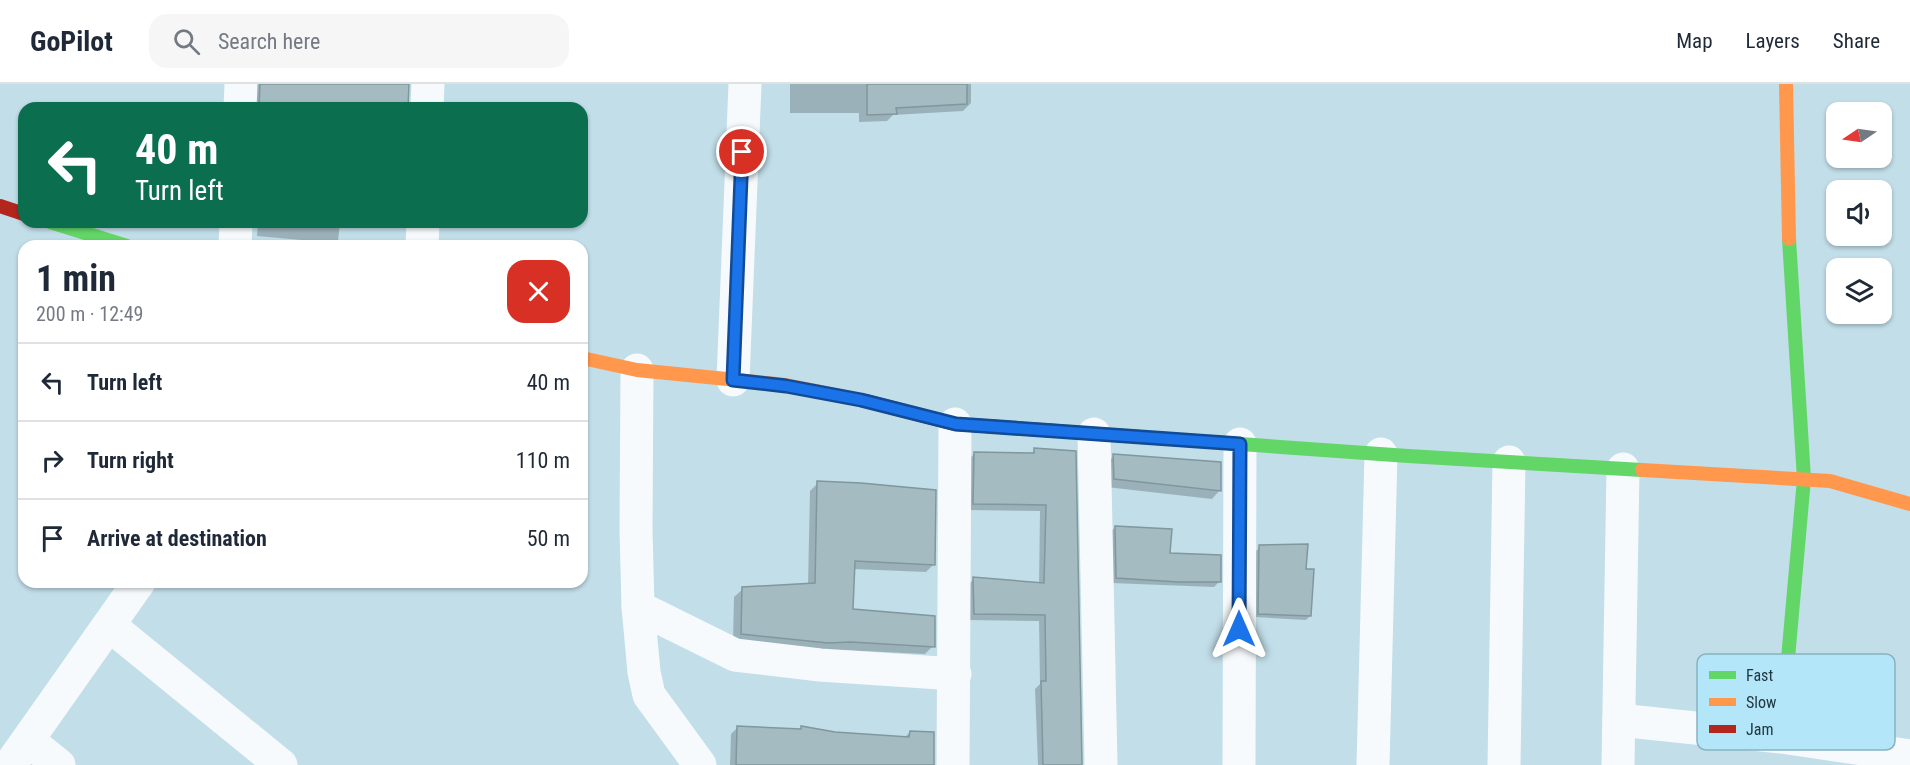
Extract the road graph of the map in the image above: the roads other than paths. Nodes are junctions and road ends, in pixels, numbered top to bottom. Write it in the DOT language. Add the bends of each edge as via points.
graph roads {
  1 [pos="242,84"];
  2 [pos="428,84"];
  3 [pos="745,84"];
  4 [pos="1786,84"];
  5 [pos="240,102"];
  6 [pos="427,102"];
  7 [pos="0,206"];
  8 [pos="18,212"];
  9 [pos="69,228"];
  10 [pos="108,240"];
  11 [pos="588,359"];
  12 [pos="637,370"];
  13 [pos="733,380"];
  14 [pos="956,424"];
  15 [pos="1094,434"];
  16 [pos="1240,444"];
  17 [pos="1381,454"];
  18 [pos="1509,462"];
  19 [pos="1623,469"];
  20 [pos="1804,479"];
  21 [pos="1910,504"];
  22 [pos="135,588"];
  23 [pos="638,607"];
  24 [pos="109,625"];
  25 [pos="1788,654"];
  26 [pos="955,674"];
  27 [pos="1619,720"];
  28 [pos="1697,728"];
  29 [pos="1869,750"];
  30 [pos="19,752"];
  31 [pos="1910,756"];
  32 [pos="59,765"];
  33 [pos="281,765"];
  34 [pos="700,765"];
  35 [pos="953,765"];
  36 [pos="1101,765"];
  37 [pos="1239,765"];
  38 [pos="1373,765"];
  39 [pos="1504,765"];
  40 [pos="1618,765"];
  1 -- 5 [label="street"];
  2 -- 6 [label="street"];
  3 -- 13 [label="street"];
  4 -- 20 [label="main road" via="1789,236"];
  7 -- 8 [label="main road"];
  9 -- 10 [label="main road"];
  11 -- 12 [label="main road"];
  12 -- 13 [label="main road"];
  12 -- 23 [label="street"];
  13 -- 14 [label="main road" via="861,400"];
  14 -- 15 [label="main road"];
  14 -- 26 [label="street"];
  15 -- 16 [label="main road"];
  15 -- 36 [label="street"];
  16 -- 17 [label="main road"];
  16 -- 37 [label="street"];
  17 -- 18 [label="main road"];
  17 -- 38 [label="street"];
  18 -- 19 [label="main road"];
  18 -- 39 [label="street"];
  19 -- 20 [label="main road"];
  19 -- 27 [label="street"];
  20 -- 21 [label="main road" via="1830,481"];
  20 -- 25 [label="main road"];
  22 -- 24 [label="street"];
  23 -- 26 [label="street" via="735,655"];
  23 -- 34 [label="street" via="649,695"];
  24 -- 30 [label="street"];
  24 -- 33 [label="street"];
  26 -- 35 [label="street"];
  27 -- 28 [label="street"];
  27 -- 40 [label="street"];
  29 -- 31 [label="street"];
  30 -- 32 [label="street"];
}
